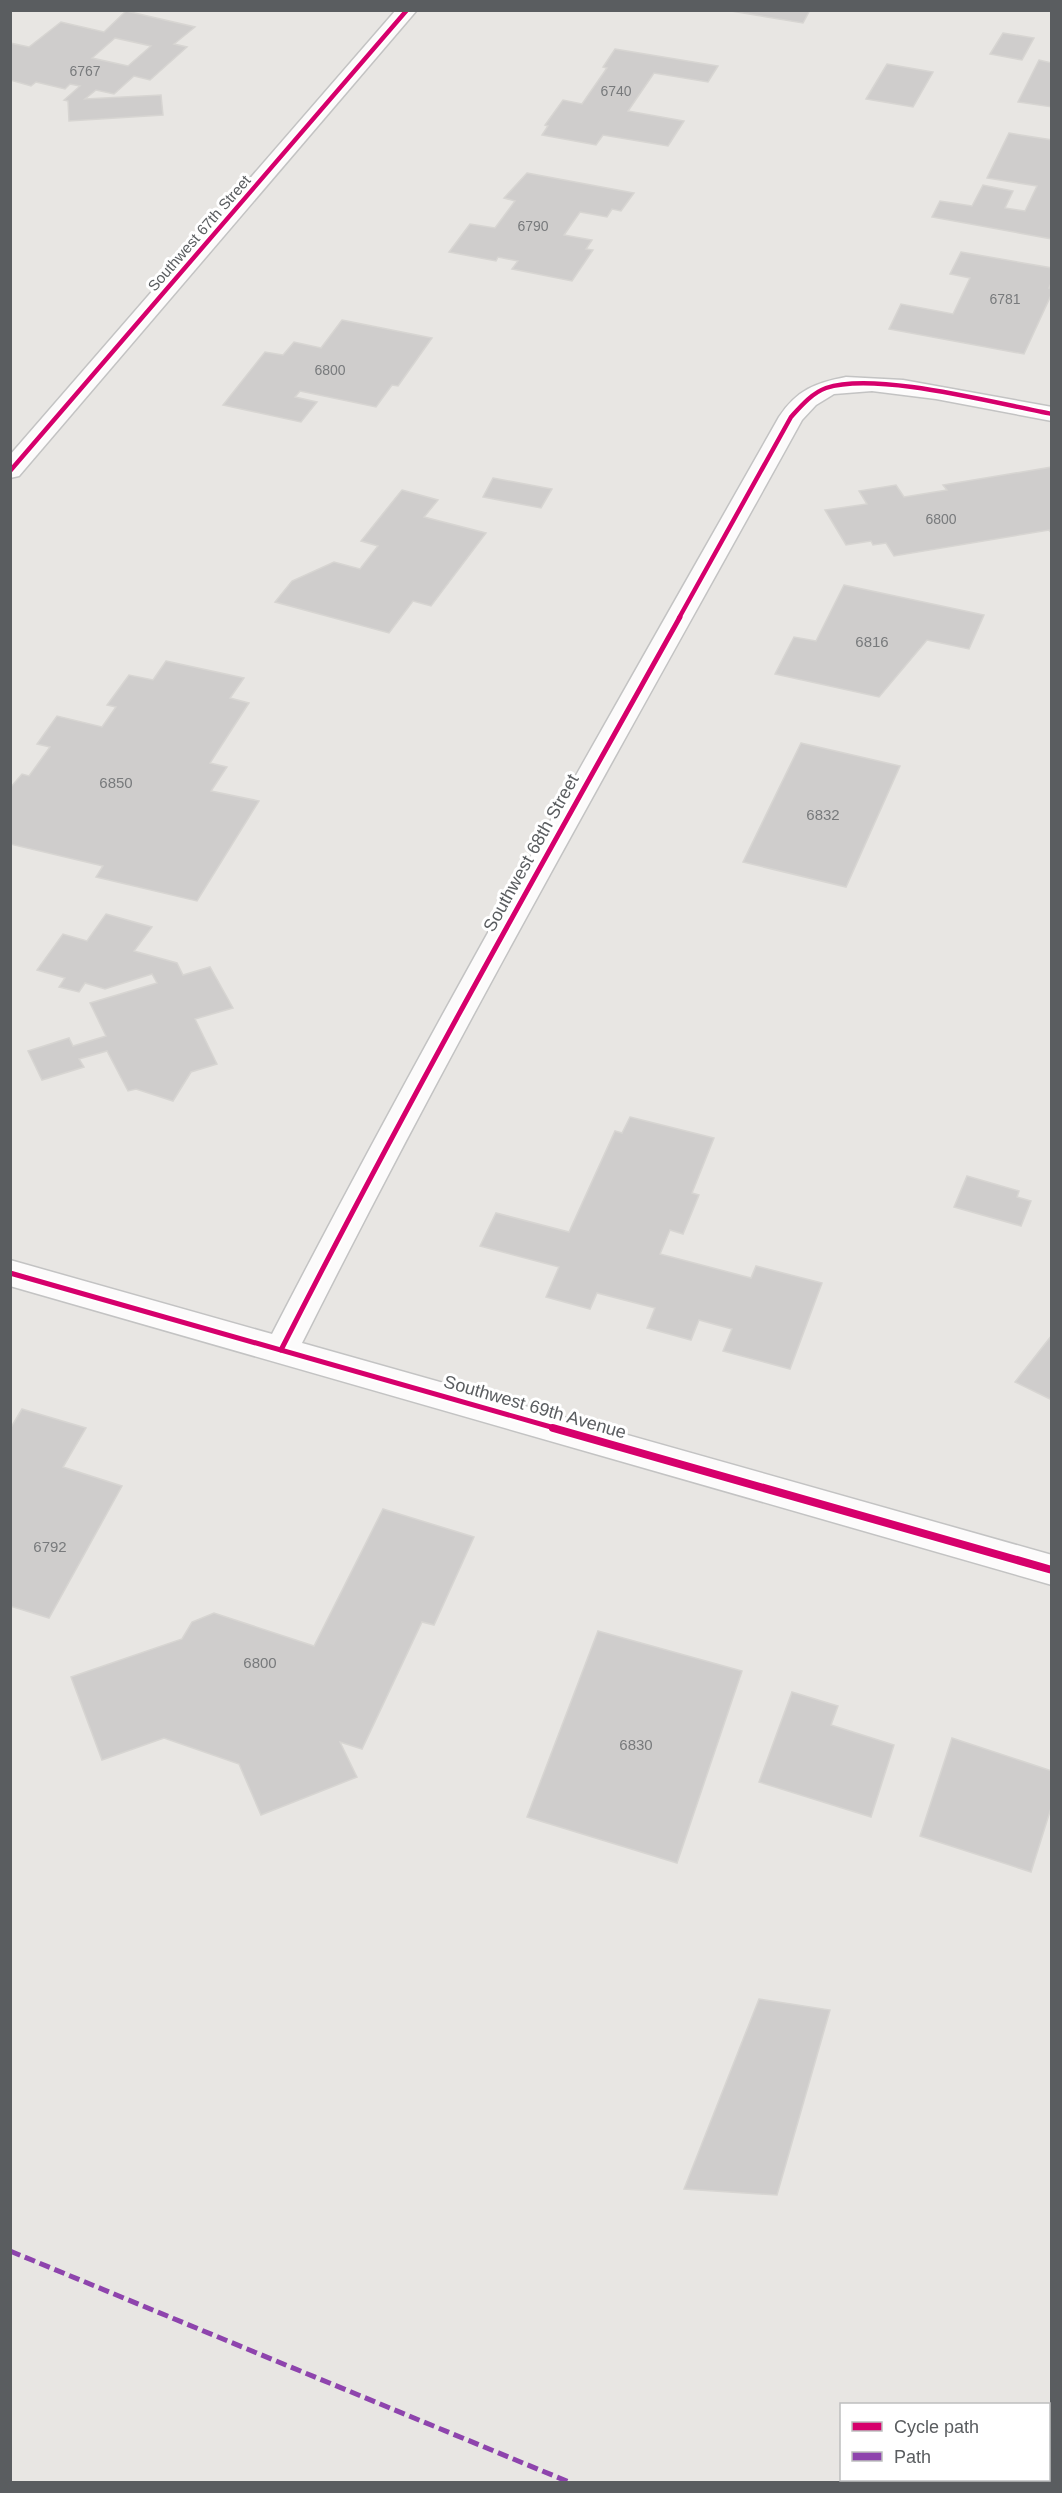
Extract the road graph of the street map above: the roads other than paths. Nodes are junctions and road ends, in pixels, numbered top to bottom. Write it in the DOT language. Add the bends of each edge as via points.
graph roads {
  1 [pos="407,10"];
  2 [pos="1052,414"];
  3 [pos="10,471"];
  4 [pos="10,1273"];
  5 [pos="281,1350"];
  6 [pos="1052,1570"];
  1 -- 3 [label="street, Southwest 67th Street"];
  2 -- 5 [label="street, Southwest 68th Street" via="894,386 853,384 829,387 802,404 786,426 432,1061"];
  4 -- 5 [label="street, Southwest 69th Avenue"];
  5 -- 6 [label="street, Southwest 69th Avenue"];
}
